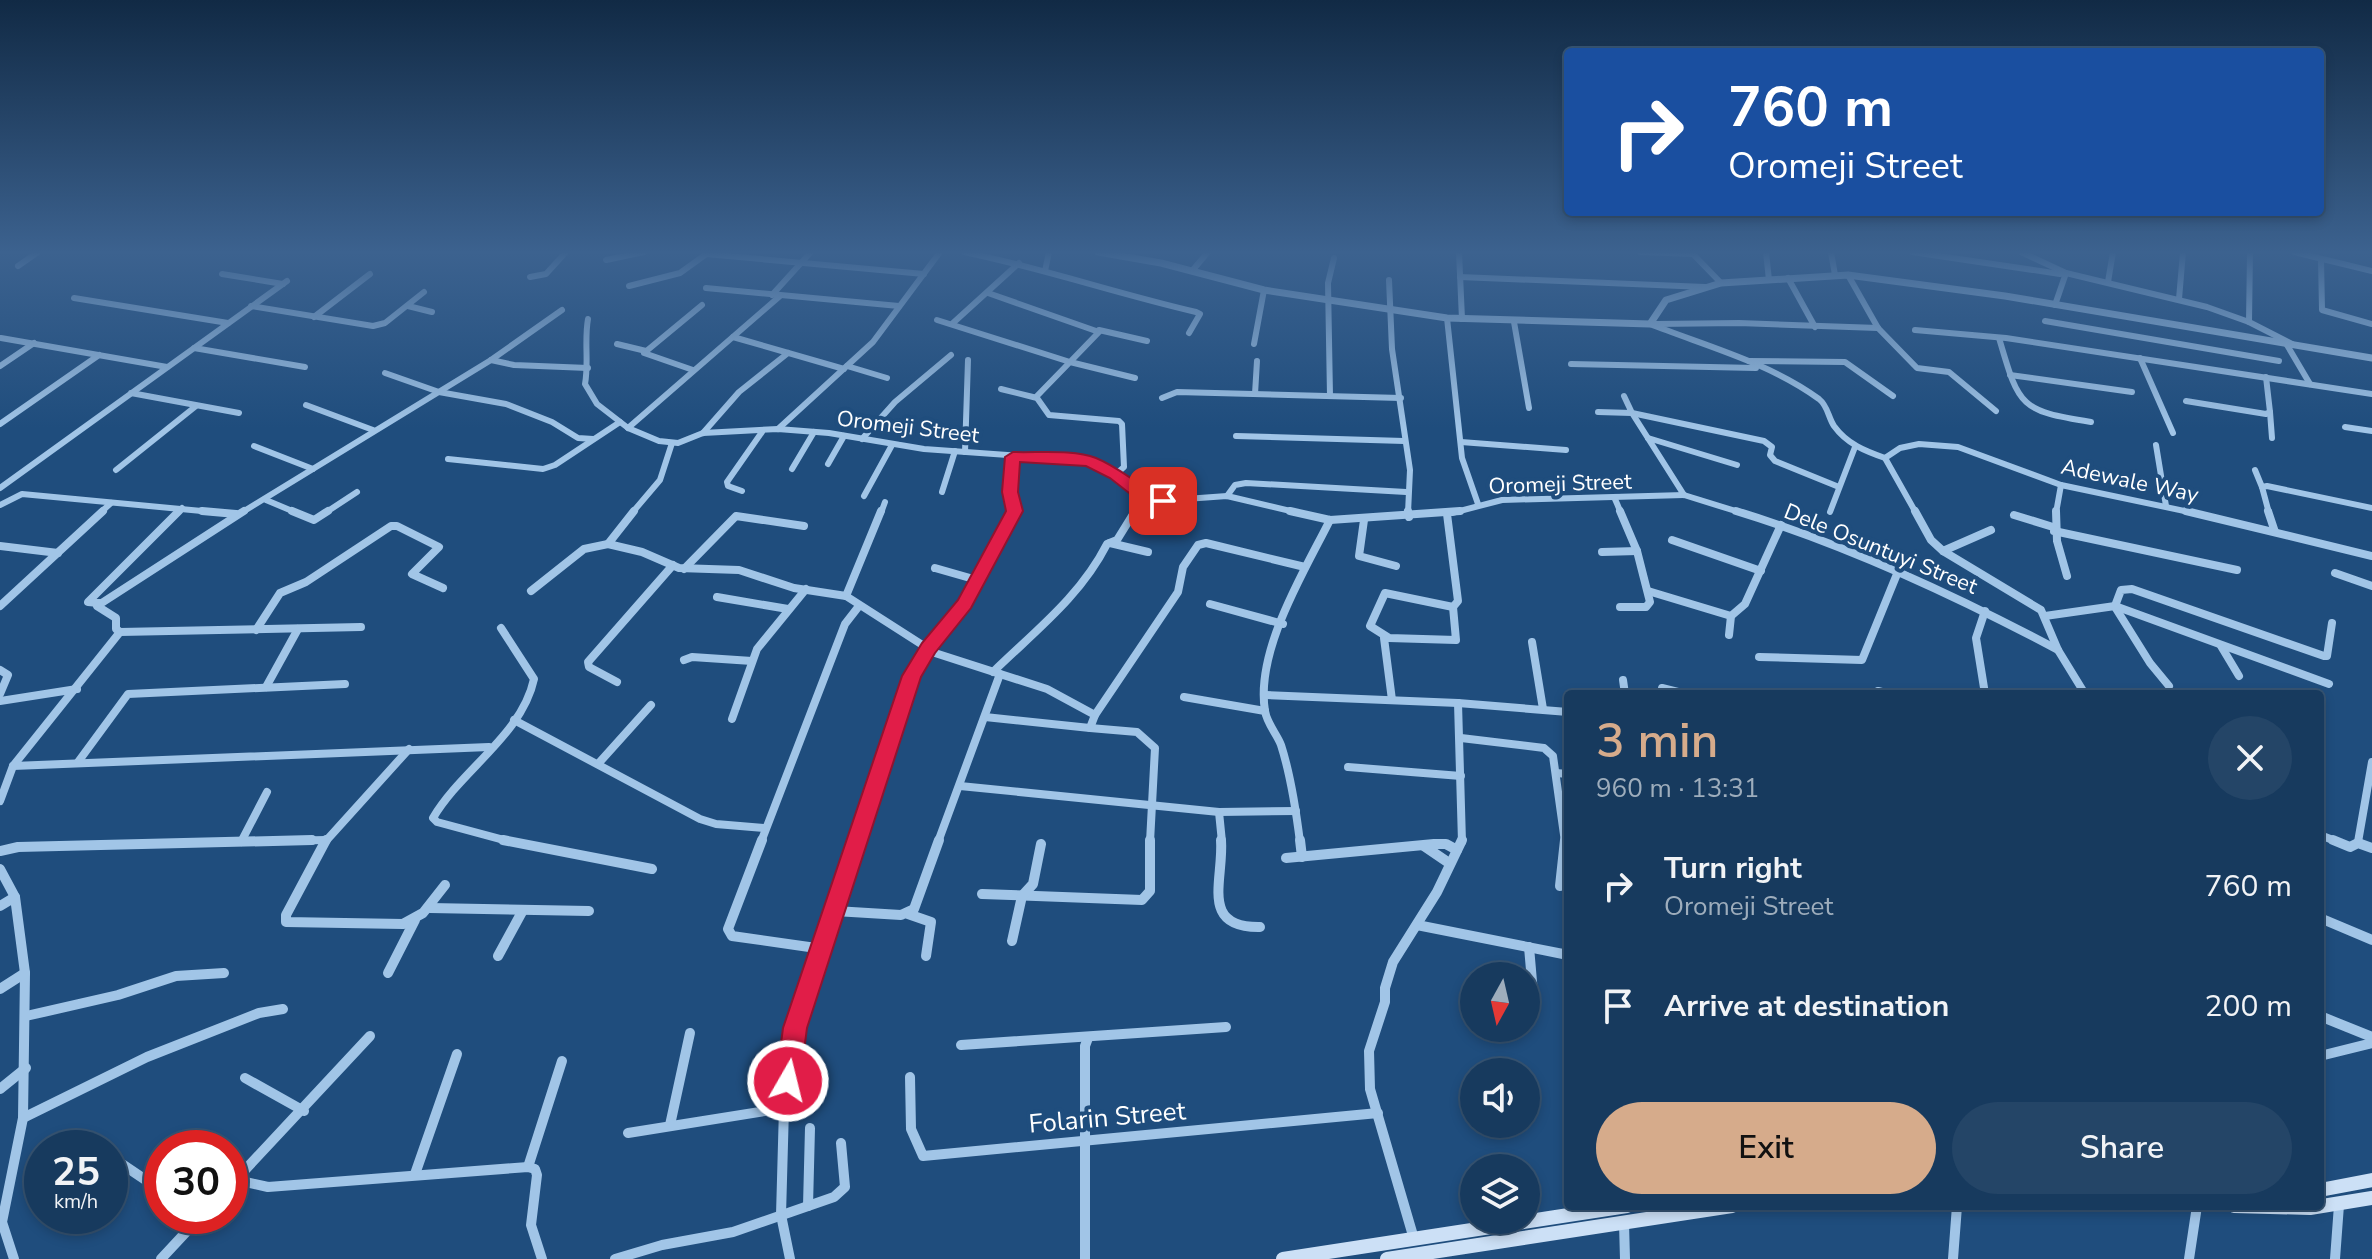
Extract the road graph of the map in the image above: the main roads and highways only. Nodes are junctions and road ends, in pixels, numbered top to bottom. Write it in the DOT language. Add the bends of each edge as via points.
graph roads {
  1 [pos="2372,1180"];
  2 [pos="2324,1189"];
  3 [pos="2372,1198"];
  4 [pos="2324,1206"];
  5 [pos="1622,1210"];
  6 [pos="1283,1259"];
  7 [pos="1387,1259"];
  1 -- 2 [label="main road"];
  3 -- 4 [label="main road"];
  5 -- 6 [label="main road"];
  5 -- 7 [label="main road"];
}
